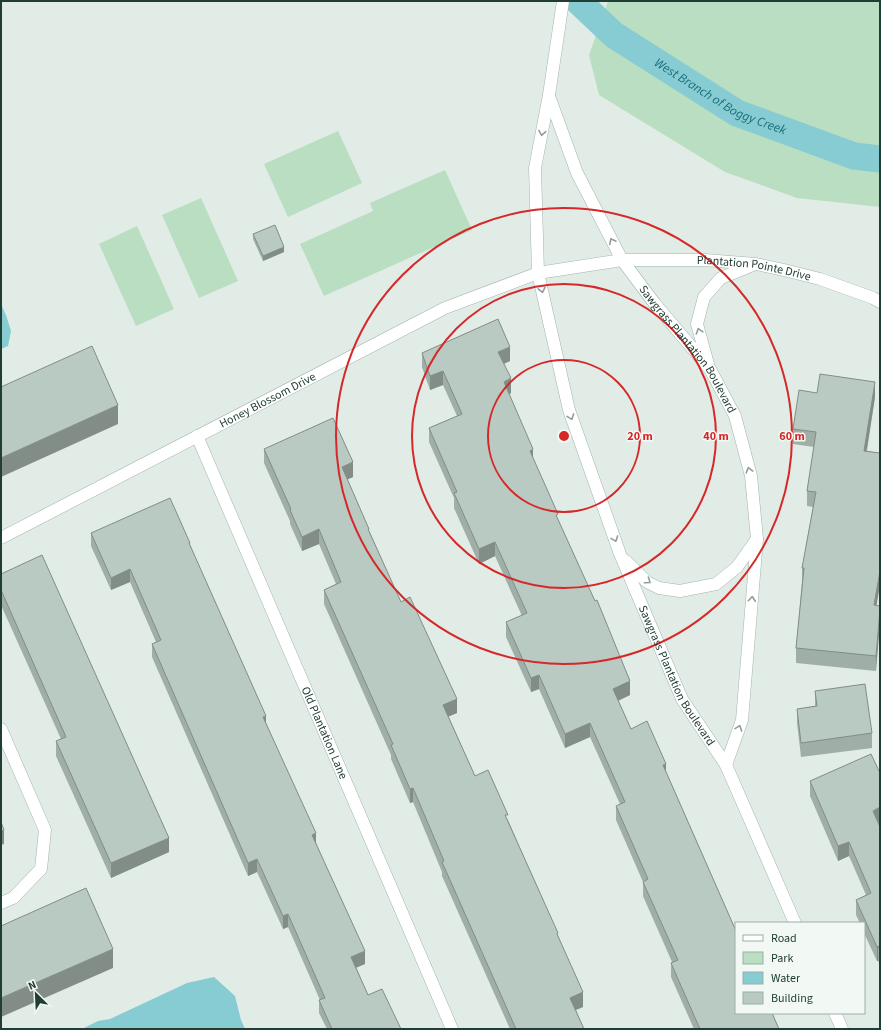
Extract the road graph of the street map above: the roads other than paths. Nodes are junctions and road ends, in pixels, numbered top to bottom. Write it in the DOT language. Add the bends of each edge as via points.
graph roads {
  1 [pos="563,1"];
  2 [pos="548,94"];
  3 [pos="622,260"];
  4 [pos="756,264"];
  5 [pos="538,273"];
  6 [pos="880,302"];
  7 [pos="710,369"];
  8 [pos="197,436"];
  9 [pos="1,538"];
  10 [pos="757,539"];
  11 [pos="620,554"];
  12 [pos="1,729"];
  13 [pos="726,765"];
  14 [pos="1,903"];
  15 [pos="795,922"];
  16 [pos="835,1014"];
  17 [pos="452,1029"];
  18 [pos="842,1029"];
  1 -- 2 [label="street, Sawgrass Plantation Boulevard"];
  3 -- 2 [label="street, Sawgrass Plantation Boulevard, one-way" via="577,173"];
  2 -- 5 [label="street, Sawgrass Plantation Boulevard, one-way" via="535,168"];
  3 -- 4 [label="street, Plantation Pointe Drive" via="705,260"];
  3 -- 5 [label="street, Plantation Pointe Drive"];
  3 -- 7 [label="street, Sawgrass Plantation Boulevard"];
  4 -- 6 [label="street, Plantation Pointe Drive" via="820,279"];
  7 -- 4 [label="street, one-way" via="696,324 704,297 721,278"];
  5 -- 8 [label="street, Honey Blossom Drive" via="445,308"];
  5 -- 11 [label="street, Sawgrass Plantation Boulevard, one-way" via="569,410"];
  10 -- 7 [label="street, Sawgrass Plantation Boulevard, one-way" via="751,476 735,416"];
  8 -- 9 [label="street, Honey Blossom Drive"];
  8 -- 17 [label="street, Old Plantation Lane"];
  11 -- 10 [label="street, one-way" via="647,582 659,588 680,591 716,584 737,567"];
  13 -- 10 [label="street, Sawgrass Plantation Boulevard, one-way" via="742,720"];
  11 -- 13 [label="street, Sawgrass Plantation Boulevard" via="682,699"];
  12 -- 14 [label="street" via="45,830 41,869 13,898"];
  13 -- 15 [label="street, Sawgrass Plantation Boulevard"];
  16 -- 18 [label="street"];
}
